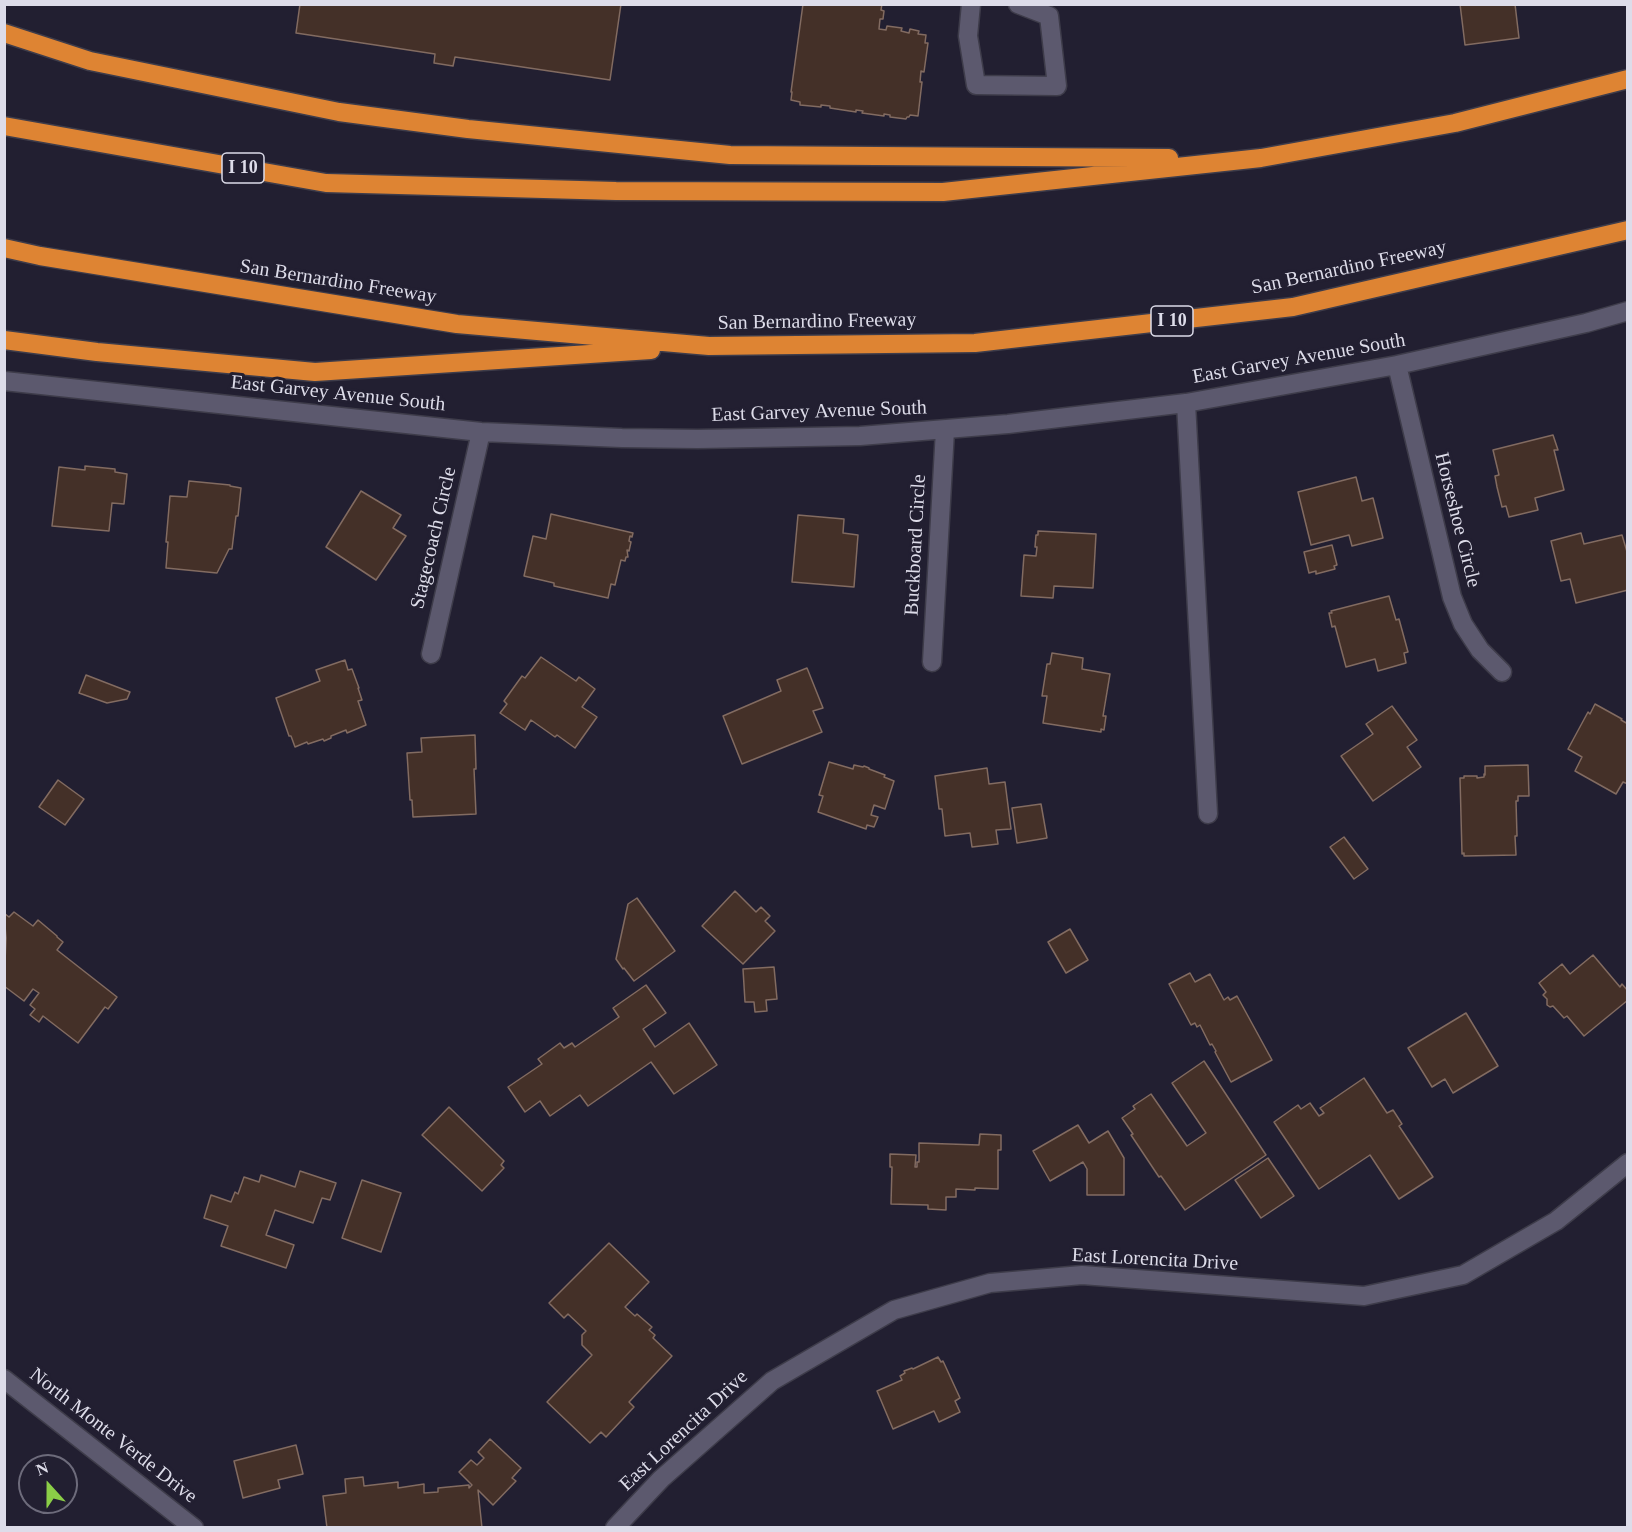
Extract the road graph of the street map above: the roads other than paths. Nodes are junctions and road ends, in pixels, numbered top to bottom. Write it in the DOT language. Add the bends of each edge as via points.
graph roads {
  1 [pos="971,4"];
  2 [pos="1018,4"];
  3 [pos="4,33"];
  4 [pos="1628,80"];
  5 [pos="4,126"];
  6 [pos="1261,159"];
  7 [pos="1628,230"];
  8 [pos="4,248"];
  9 [pos="1628,311"];
  10 [pos="4,340"];
  11 [pos="709,346"];
  12 [pos="1397,365"];
  13 [pos="4,381"];
  14 [pos="1186,403"];
  15 [pos="945,430"];
  16 [pos="481,432"];
  17 [pos="431,654"];
  18 [pos="932,662"];
  19 [pos="1502,672"];
  20 [pos="1208,814"];
  21 [pos="1628,1162"];
  22 [pos="4,1379"];
  23 [pos="194,1527"];
  24 [pos="615,1527"];
  1 -- 2 [label="street" via="968,36 976,85 1057,86 1049,16"];
  3 -- 6 [label="highway" via="90,61 339,112 527,135 730,155"];
  4 -- 6 [label="highway, I 10" via="1455,123"];
  5 -- 6 [label="highway, I 10" via="327,183 616,191 943,192"];
  7 -- 11 [label="highway, San Bernardino Freeway / I 10" via="1293,307 975,343"];
  8 -- 11 [label="highway, San Bernardino Freeway / I 10" via="457,324"];
  9 -- 12 [label="street, East Garvey Avenue South"];
  10 -- 11 [label="highway" via="315,372"];
  12 -- 14 [label="street, East Garvey Avenue South"];
  12 -- 19 [label="street, Horseshoe Circle" via="1452,597 1462,624"];
  13 -- 16 [label="street, East Garvey Avenue South"];
  14 -- 15 [label="street, East Garvey Avenue South"];
  14 -- 20 [label="street"];
  15 -- 16 [label="street, East Garvey Avenue South" via="709,439"];
  15 -- 18 [label="street, Buckboard Circle"];
  16 -- 17 [label="street, Stagecoach Circle"];
  21 -- 24 [label="street, East Lorencita Drive" via="1556,1221 1463,1275 1364,1296 1082,1275 990,1284 894,1310 772,1381 661,1479"];
  22 -- 23 [label="street, North Monte Verde Drive"];
}
